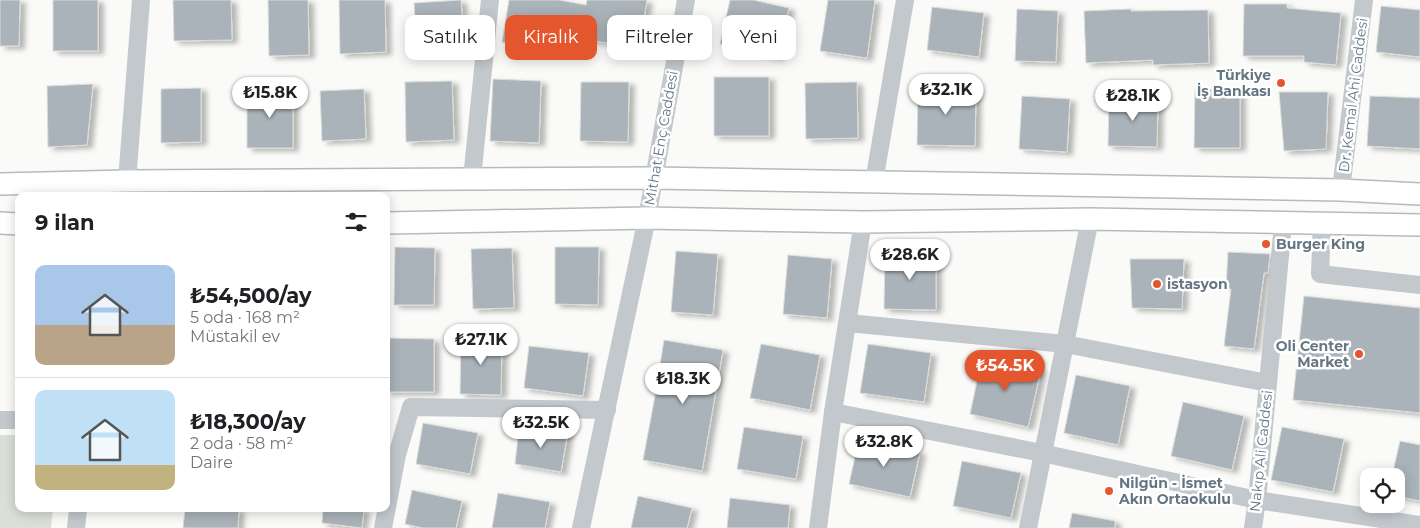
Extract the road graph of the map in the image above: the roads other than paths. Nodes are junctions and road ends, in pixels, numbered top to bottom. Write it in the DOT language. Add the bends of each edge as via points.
graph roads {
  1 [pos="141,0"];
  2 [pos="490,0"];
  3 [pos="686,0"];
  4 [pos="906,0"];
  5 [pos="1364,0"];
  6 [pos="654,178"];
  7 [pos="472,179"];
  8 [pos="127,181"];
  9 [pos="874,182"];
  10 [pos="0,184"];
  11 [pos="1342,190"];
  12 [pos="1420,194"];
  13 [pos="647,218"];
  14 [pos="1090,219"];
  15 [pos="862,222"];
  16 [pos="0,223"];
  17 [pos="15,224"];
  18 [pos="390,224"];
  19 [pos="1283,224"];
  20 [pos="1322,224"];
  21 [pos="1420,225"];
  22 [pos="1420,285"];
  23 [pos="848,323"];
  24 [pos="1065,344"];
  25 [pos="1268,383"];
  26 [pos="607,410"];
  27 [pos="833,412"];
  28 [pos="0,420"];
  29 [pos="15,420"];
  30 [pos="1042,453"];
  31 [pos="392,454"];
  32 [pos="390,470"];
  33 [pos="1257,500"];
  34 [pos="78,512"];
  35 [pos="385,512"];
  36 [pos="1420,525"];
  37 [pos="76,528"];
  38 [pos="383,528"];
  39 [pos="581,528"];
  40 [pos="818,528"];
  41 [pos="1028,528"];
  42 [pos="1253,528"];
  1 -- 8 [label="street"];
  2 -- 7 [label="street"];
  3 -- 6 [label="street, Mithat Enç Caddesi"];
  4 -- 9 [label="street"];
  5 -- 11 [label="street, Dr. Kemal Ahi Caddesi"];
  6 -- 7 [label="main road"];
  6 -- 9 [label="main road"];
  6 -- 13 [label="street, Mithat Enç Caddesi"];
  7 -- 8 [label="main road"];
  8 -- 10 [label="main road"];
  9 -- 11 [label="main road"];
  11 -- 12 [label="main road"];
  13 -- 15 [label="main road"];
  13 -- 18 [label="main road"];
  13 -- 26 [label="street, Mithat Enç Caddesi"];
  14 -- 15 [label="main road"];
  14 -- 19 [label="main road"];
  14 -- 24 [label="street"];
  15 -- 23 [label="street"];
  16 -- 17 [label="main road"];
  19 -- 20 [label="main road"];
  19 -- 25 [label="street, Nakıp Ali Caddesi"];
  20 -- 21 [label="main road"];
  20 -- 22 [label="street" via="1320,274"];
  23 -- 24 [label="street"];
  23 -- 27 [label="street"];
  24 -- 25 [label="street"];
  24 -- 30 [label="street"];
  25 -- 33 [label="street, Nakıp Ali Caddesi"];
  26 -- 31 [label="street" via="411,407"];
  26 -- 39 [label="street, Mithat Enç Caddesi"];
  27 -- 30 [label="street"];
  27 -- 40 [label="street"];
  28 -- 29 [label="street"];
  30 -- 33 [label="street"];
  30 -- 41 [label="street"];
  31 -- 32 [label="street"];
  33 -- 36 [label="street"];
  33 -- 42 [label="street, Nakıp Ali Caddesi"];
  34 -- 37 [label="street"];
  35 -- 38 [label="street"];
}
